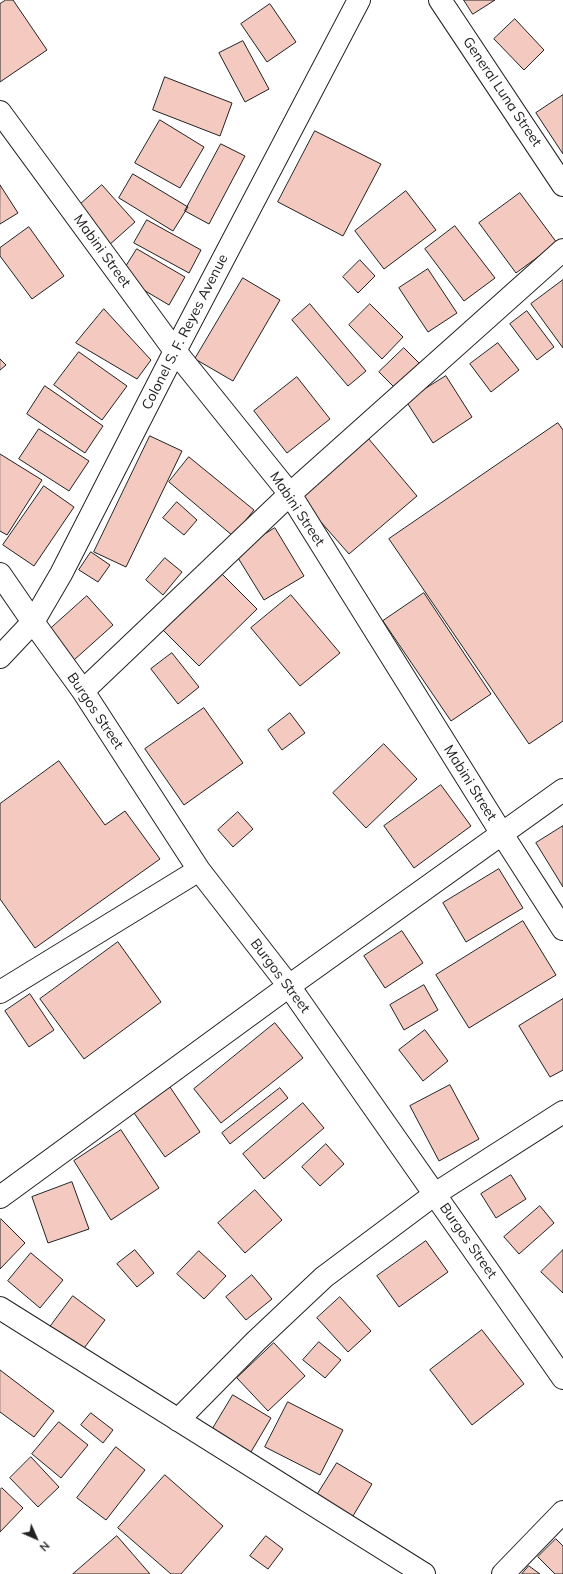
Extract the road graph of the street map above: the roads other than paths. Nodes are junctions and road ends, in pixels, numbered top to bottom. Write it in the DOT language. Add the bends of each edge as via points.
graph roads {
  1 [pos="359,0"];
  2 [pos="440,0"];
  3 [pos="0,112"];
  4 [pos="563,185"];
  5 [pos="563,250"];
  6 [pos="175,352"];
  7 [pos="290,494"];
  8 [pos="0,574"];
  9 [pos="32,622"];
  10 [pos="0,657"];
  11 [pos="83,691"];
  12 [pos="563,790"];
  13 [pos="502,834"];
  14 [pos="199,870"];
  15 [pos="563,929"];
  16 [pos="289,986"];
  17 [pos="0,992"];
  18 [pos="563,1112"];
  19 [pos="435,1194"];
  20 [pos="0,1197"];
  21 [pos="0,1308"];
  22 [pos="563,1378"];
  23 [pos="178,1420"];
  24 [pos="563,1512"];
  25 [pos="424,1574"];
  26 [pos="504,1574"];
  1 -- 6 [label="street, Colonel S. F. Reyes Avenue"];
  2 -- 4 [label="street, General Luna Street"];
  3 -- 6 [label="street, Mabini Street"];
  5 -- 7 [label="street"];
  6 -- 7 [label="street, Mabini Street"];
  6 -- 9 [label="street, Colonel S. F. Reyes Avenue" via="60,574"];
  7 -- 11 [label="street"];
  7 -- 13 [label="street, Mabini Street"];
  8 -- 9 [label="street, Burgos Street"];
  9 -- 10 [label="street, Colonel S. F. Reyes Avenue"];
  9 -- 11 [label="street, Burgos Street"];
  11 -- 14 [label="street, Burgos Street"];
  12 -- 13 [label="street"];
  13 -- 15 [label="street, Mabini Street"];
  13 -- 16 [label="street"];
  14 -- 16 [label="street, Burgos Street"];
  14 -- 17 [label="street"];
  16 -- 19 [label="street, Burgos Street"];
  16 -- 20 [label="street"];
  18 -- 19 [label="street"];
  19 -- 22 [label="street, Burgos Street"];
  19 -- 23 [label="street" via="324,1277"];
  21 -- 23 [label="street"];
  23 -- 25 [label="street"];
  24 -- 26 [label="street"];
}
